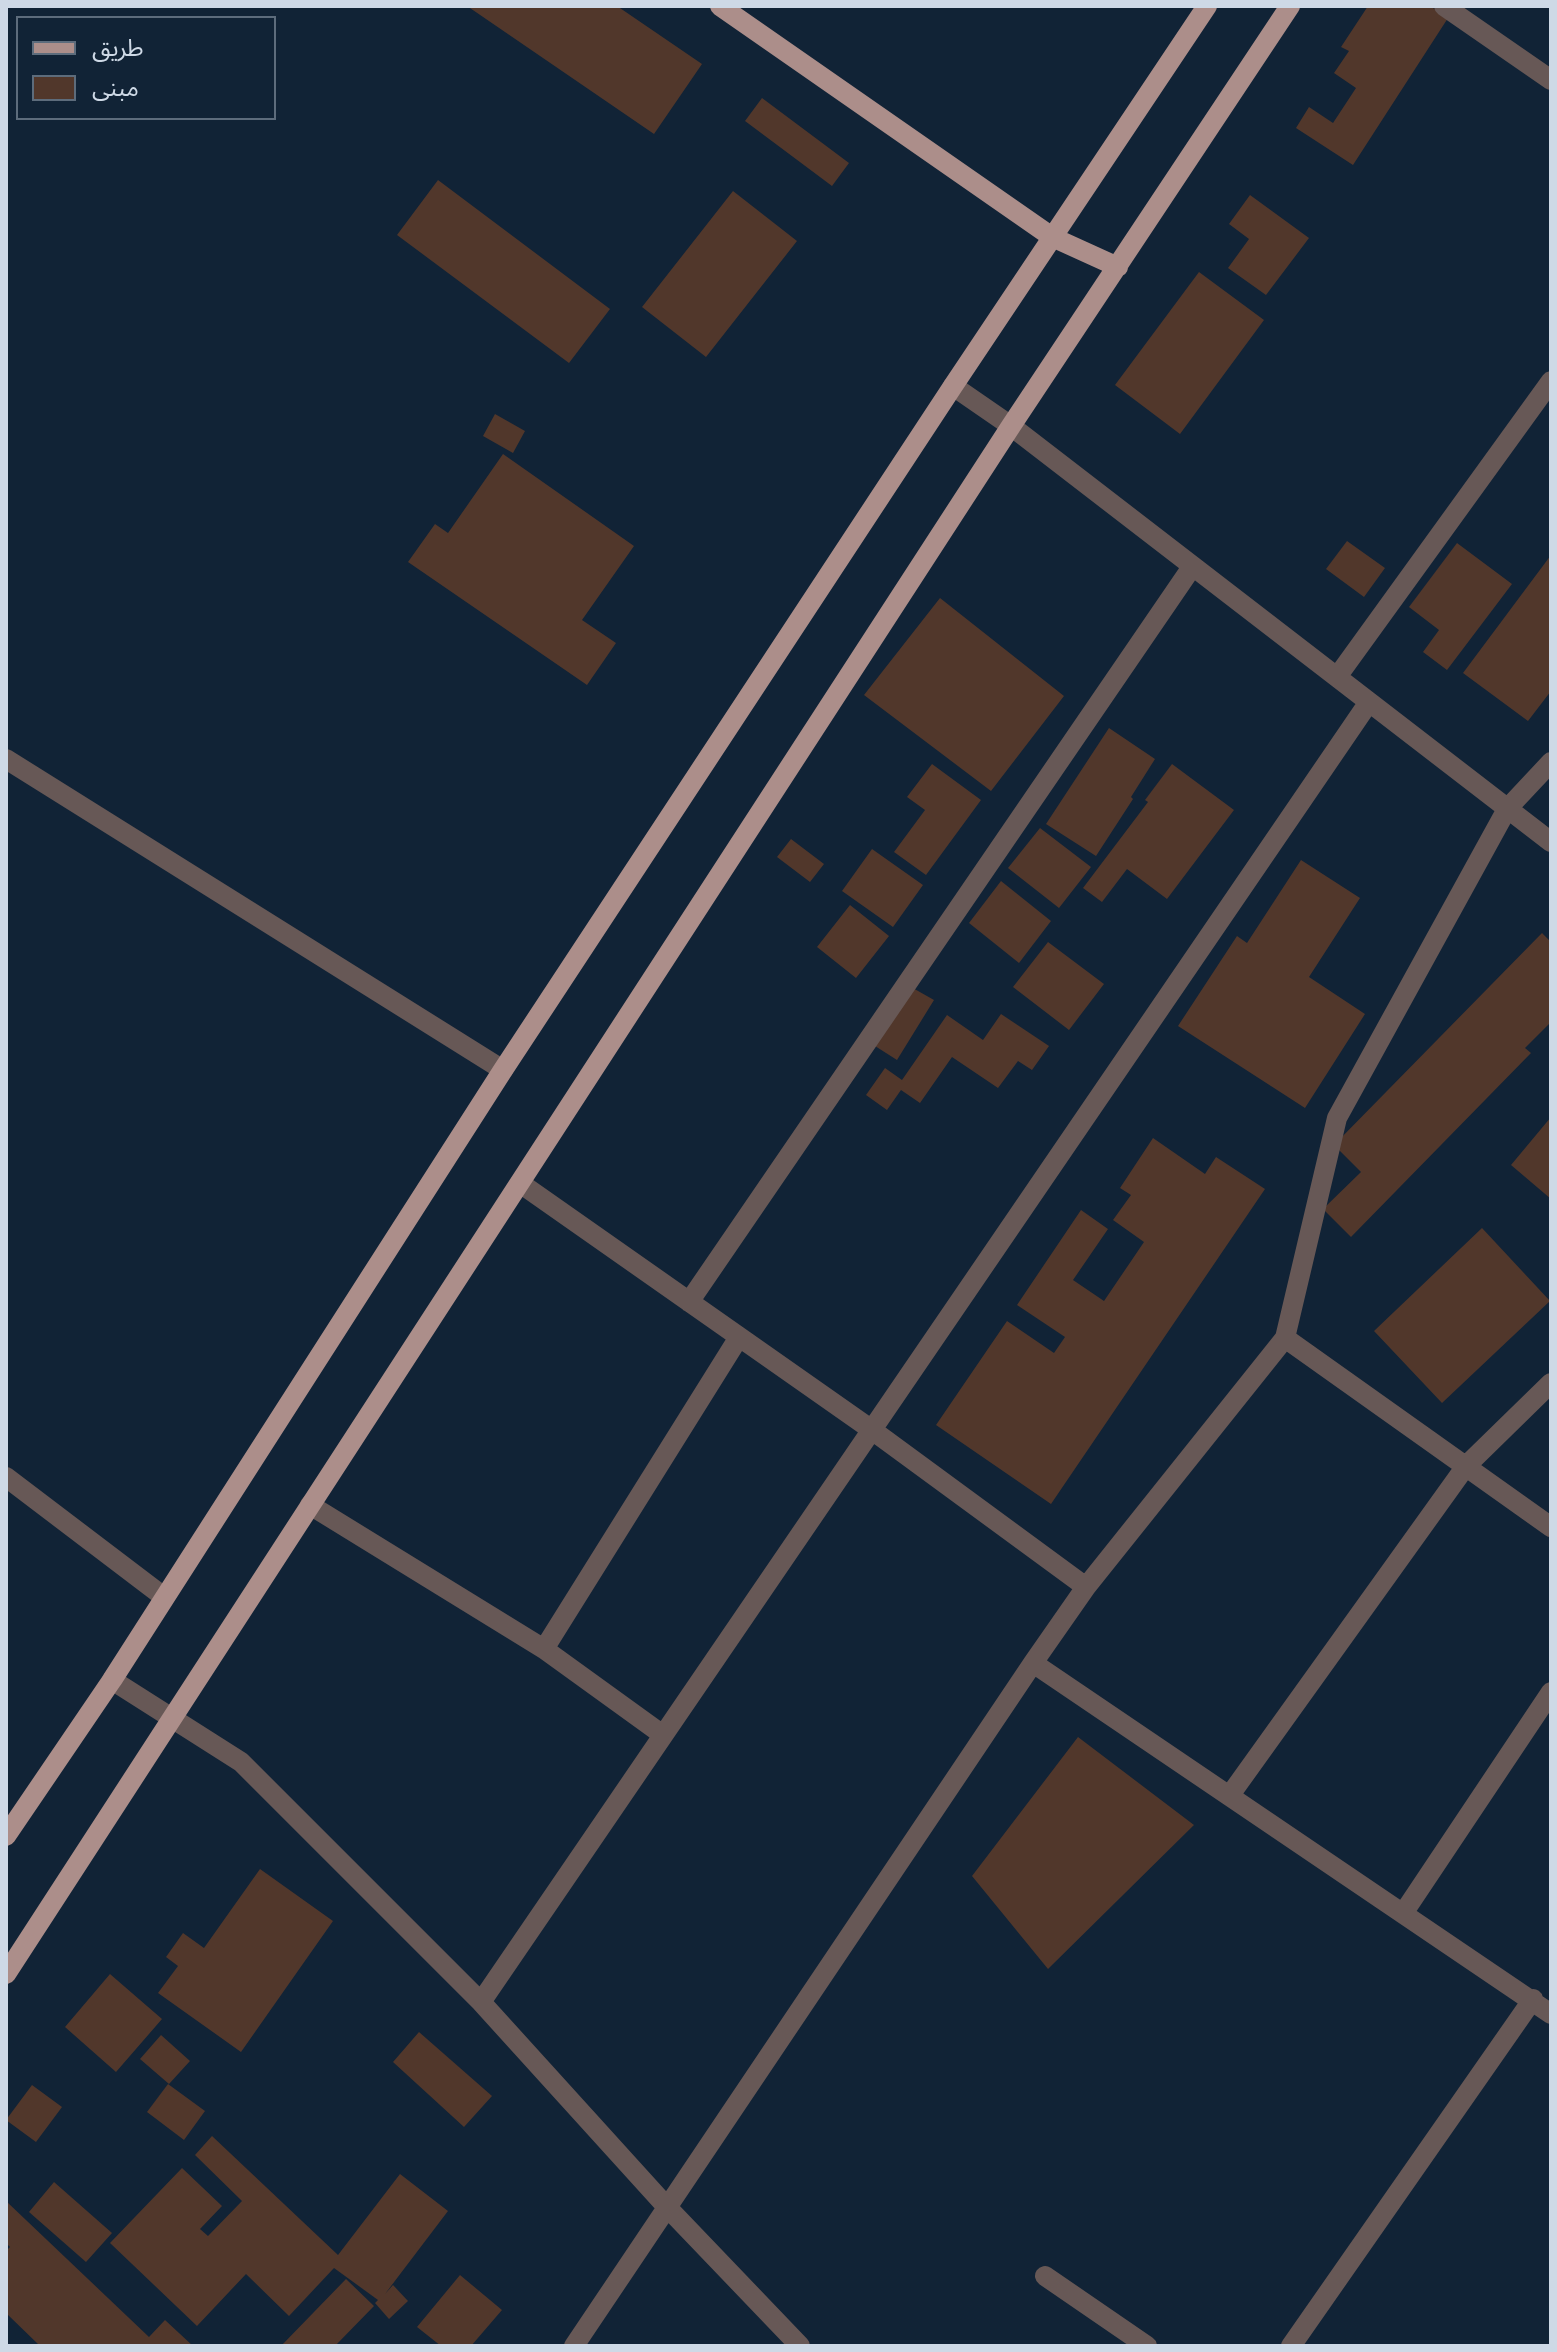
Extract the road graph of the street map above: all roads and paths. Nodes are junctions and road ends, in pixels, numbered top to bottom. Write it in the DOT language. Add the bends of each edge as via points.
graph roads {
  1 [pos="720,6"];
  2 [pos="1207,6"];
  3 [pos="1290,6"];
  4 [pos="1444,6"];
  5 [pos="1551,80"];
  6 [pos="1052,237"];
  7 [pos="1118,267"];
  8 [pos="953,386"];
  9 [pos="1549,391"];
  10 [pos="1011,426"];
  11 [pos="1192,567"];
  12 [pos="1337,677"];
  13 [pos="1369,702"];
  14 [pos="6,759"];
  15 [pos="1551,762"];
  16 [pos="1507,809"];
  17 [pos="1551,842"];
  18 [pos="503,1070"];
  19 [pos="520,1183"];
  20 [pos="689,1302"];
  21 [pos="739,1337"];
  22 [pos="1285,1338"];
  23 [pos="1551,1383"];
  24 [pos="872,1430"];
  25 [pos="1466,1466"];
  26 [pos="6,1477"];
  27 [pos="310,1505"];
  28 [pos="1551,1527"];
  29 [pos="1086,1587"];
  30 [pos="164,1597"];
  31 [pos="544,1649"];
  32 [pos="1033,1663"];
  33 [pos="112,1680"];
  34 [pos="1551,1692"];
  35 [pos="172,1719"];
  36 [pos="663,1735"];
  37 [pos="1230,1795"];
  38 [pos="6,1836"];
  39 [pos="1404,1912"];
  40 [pos="6,1974"];
  41 [pos="1533,1999"];
  42 [pos="481,2002"];
  43 [pos="1551,2014"];
  44 [pos="666,2206"];
  45 [pos="1045,2276"];
  46 [pos="574,2346"];
  47 [pos="800,2346"];
  48 [pos="1147,2346"];
  49 [pos="1291,2346"];
  1 -- 6 [label="main road"];
  2 -- 6 [label="main road"];
  3 -- 7 [label="main road"];
  4 -- 5 [label="street"];
  6 -- 7 [label="main road"];
  6 -- 8 [label="main road"];
  7 -- 10 [label="main road"];
  8 -- 10 [label="street"];
  8 -- 18 [label="main road"];
  9 -- 12 [label="street"];
  10 -- 11 [label="street"];
  10 -- 19 [label="main road"];
  11 -- 12 [label="street"];
  11 -- 20 [label="street"];
  12 -- 13 [label="street"];
  13 -- 16 [label="street"];
  13 -- 24 [label="street"];
  14 -- 18 [label="street"];
  15 -- 16 [label="street"];
  16 -- 17 [label="street"];
  16 -- 22 [label="street" via="1337,1118"];
  18 -- 30 [label="main road"];
  19 -- 20 [label="street"];
  19 -- 27 [label="main road"];
  20 -- 21 [label="street"];
  21 -- 24 [label="street"];
  21 -- 31 [label="street"];
  22 -- 25 [label="street"];
  22 -- 29 [label="street"];
  23 -- 25 [label="street"];
  24 -- 29 [label="street"];
  24 -- 36 [label="street"];
  25 -- 28 [label="street"];
  25 -- 37 [label="street"];
  26 -- 30 [label="street"];
  27 -- 31 [label="street"];
  27 -- 35 [label="main road"];
  29 -- 32 [label="street"];
  30 -- 33 [label="main road"];
  31 -- 36 [label="street"];
  32 -- 37 [label="street"];
  32 -- 44 [label="street"];
  33 -- 35 [label="street"];
  33 -- 38 [label="main road"];
  34 -- 39 [label="street"];
  35 -- 40 [label="main road"];
  35 -- 42 [label="street" via="241,1762"];
  36 -- 42 [label="street"];
  37 -- 39 [label="street"];
  39 -- 41 [label="street"];
  41 -- 43 [label="street"];
  41 -- 49 [label="street"];
  42 -- 44 [label="street"];
  44 -- 46 [label="street"];
  44 -- 47 [label="street"];
  45 -- 48 [label="street"];
}
